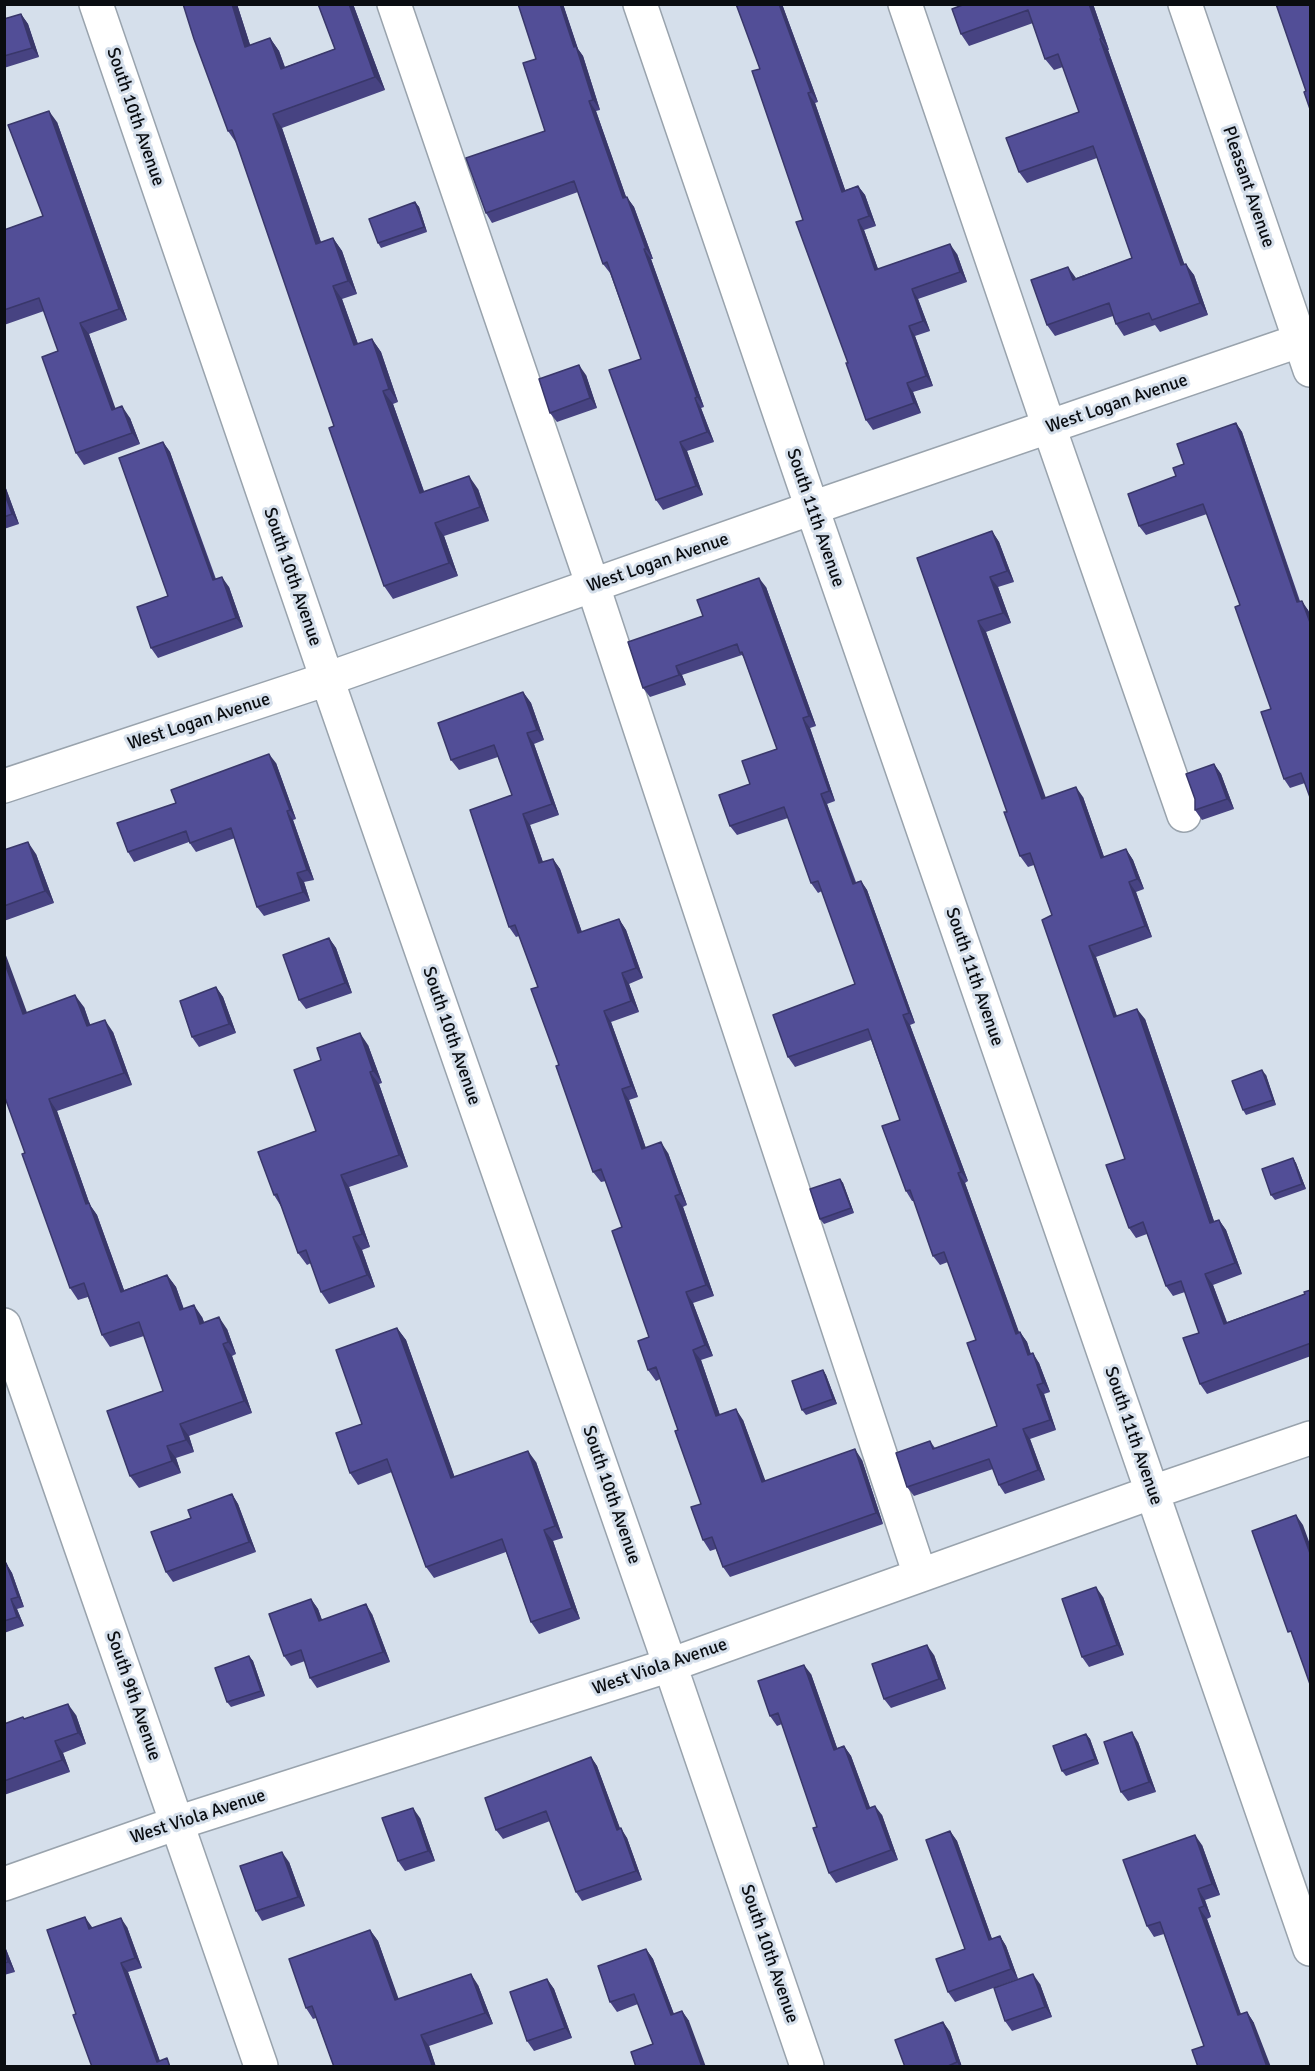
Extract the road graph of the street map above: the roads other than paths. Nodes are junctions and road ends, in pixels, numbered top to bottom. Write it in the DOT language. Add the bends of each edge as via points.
graph roads {
  1 [pos="96,4"];
  2 [pos="393,4"];
  3 [pos="640,4"];
  4 [pos="905,4"];
  5 [pos="1185,4"];
  6 [pos="1307,349"];
  7 [pos="1048,427"];
  8 [pos="812,508"];
  9 [pos="593,586"];
  10 [pos="327,680"];
  11 [pos="4,786"];
  12 [pos="1184,815"];
  13 [pos="4,1325"];
  14 [pos="1311,1438"];
  15 [pos="1153,1492"];
  16 [pos="920,1575"];
  17 [pos="670,1665"];
  18 [pos="177,1823"];
  19 [pos="4,1884"];
  20 [pos="1311,1949"];
  21 [pos="261,2067"];
  22 [pos="807,2067"];
  1 -- 10 [label="street, South 10th Avenue"];
  2 -- 9 [label="street"];
  3 -- 8 [label="street, South 11th Avenue"];
  4 -- 7 [label="street"];
  5 -- 6 [label="street, Pleasant Avenue"];
  6 -- 7 [label="street, West Logan Avenue"];
  7 -- 8 [label="street, West Logan Avenue"];
  7 -- 12 [label="street"];
  8 -- 9 [label="street, West Logan Avenue"];
  8 -- 15 [label="street, South 11th Avenue"];
  9 -- 10 [label="street, West Logan Avenue"];
  9 -- 16 [label="street"];
  10 -- 11 [label="street, West Logan Avenue"];
  10 -- 17 [label="street, South 10th Avenue"];
  13 -- 18 [label="street, South 9th Avenue"];
  14 -- 15 [label="street, West Viola Avenue"];
  15 -- 16 [label="street, West Viola Avenue"];
  15 -- 20 [label="street, South 11th Avenue"];
  16 -- 17 [label="street, West Viola Avenue"];
  17 -- 18 [label="street, West Viola Avenue"];
  17 -- 22 [label="street, South 10th Avenue"];
  18 -- 19 [label="street, West Viola Avenue"];
  18 -- 21 [label="street, South 9th Avenue"];
}
